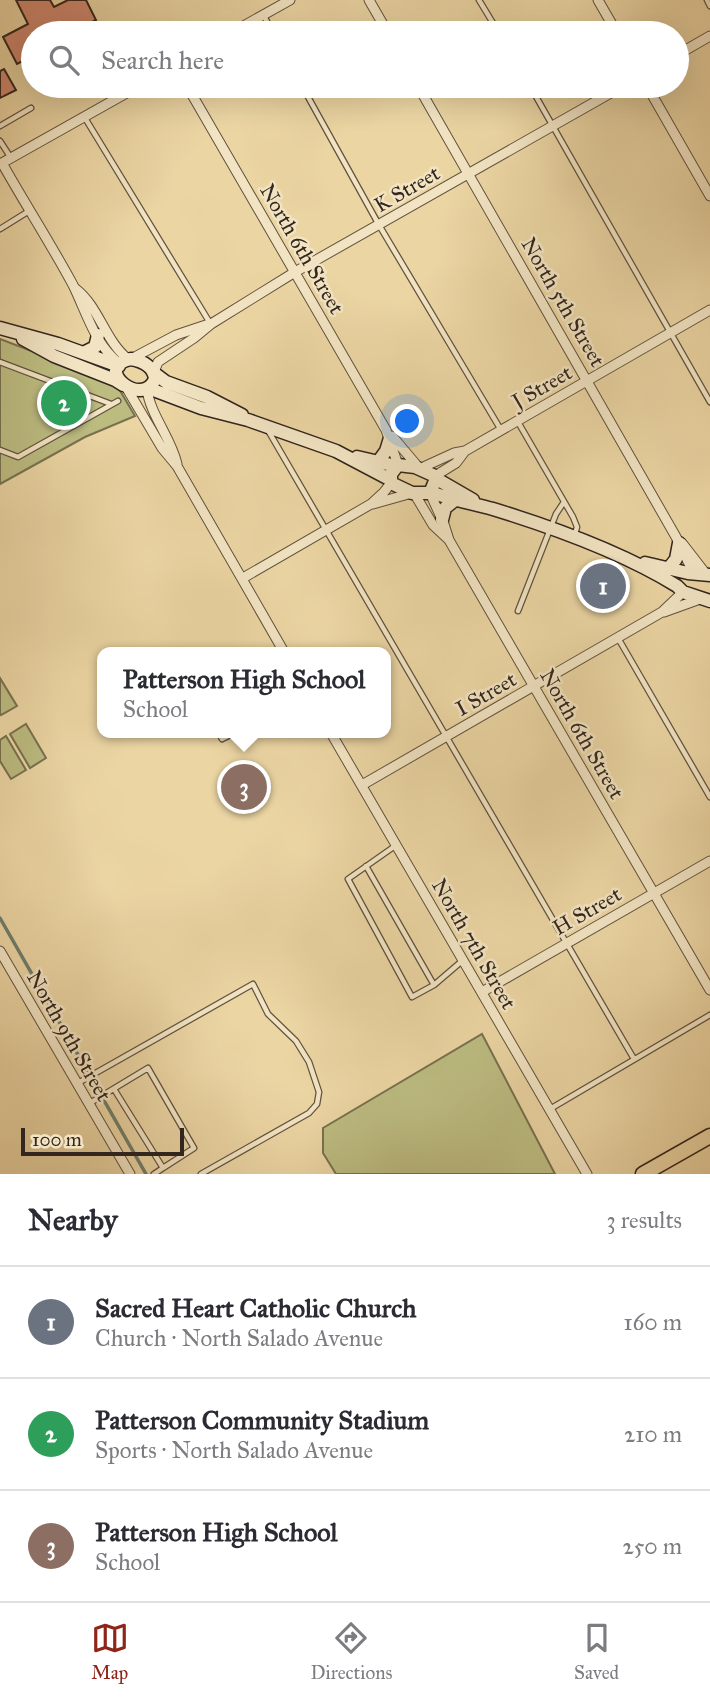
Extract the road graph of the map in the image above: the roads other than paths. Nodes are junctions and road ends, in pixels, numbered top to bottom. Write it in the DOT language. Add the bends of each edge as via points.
graph roads {
  1 [pos="290,0"];
  2 [pos="369,0"];
  3 [pos="479,0"];
  4 [pos="598,0"];
  5 [pos="707,0"];
  6 [pos="710,6"];
  7 [pos="263,15"];
  8 [pos="253,21"];
  9 [pos="266,21"];
  10 [pos="381,21"];
  11 [pos="492,21"];
  12 [pos="610,21"];
  13 [pos="710,36"];
  14 [pos="689,48"];
  15 [pos="118,98"];
  16 [pos="194,98"];
  17 [pos="309,98"];
  18 [pos="425,98"];
  19 [pos="537,98"];
  20 [pos="601,98"];
  21 [pos="654,98"];
  22 [pos="31,108"];
  23 [pos="84,117"];
  24 [pos="553,125"];
  25 [pos="0,126"];
  26 [pos="0,141"];
  27 [pos="6,161"];
  28 [pos="469,174"];
  29 [pos="710,195"];
  30 [pos="29,211"];
  31 [pos="379,225"];
  32 [pos="0,229"];
  33 [pos="295,272"];
  34 [pos="74,288"];
  35 [pos="710,310"];
  36 [pos="211,324"];
  37 [pos="0,328"];
  38 [pos="14,333"];
  39 [pos="670,333"];
  40 [pos="98,335"];
  41 [pos="83,353"];
  42 [pos="0,362"];
  43 [pos="124,362"];
  44 [pos="154,373"];
  45 [pos="588,381"];
  46 [pos="124,386"];
  47 [pos="148,388"];
  48 [pos="118,401"];
  49 [pos="710,402"];
  50 [pos="111,405"];
  51 [pos="248,420"];
  52 [pos="518,421"];
  53 [pos="265,425"];
  54 [pos="501,430"];
  55 [pos="388,434"];
  56 [pos="0,450"];
  57 [pos="336,452"];
  58 [pos="464,452"];
  59 [pos="378,461"];
  60 [pos="177,466"];
  61 [pos="397,466"];
  62 [pos="419,469"];
  63 [pos="435,477"];
  64 [pos="391,481"];
  65 [pos="413,493"];
  66 [pos="430,493"];
  67 [pos="455,500"];
  68 [pos="564,502"];
  69 [pos="371,504"];
  70 [pos="496,510"];
  71 [pos="442,520"];
  72 [pos="326,530"];
  73 [pos="550,530"];
  74 [pos="573,538"];
  75 [pos="449,540"];
  76 [pos="678,540"];
  77 [pos="627,558"];
  78 [pos="669,568"];
  79 [pos="699,574"];
  80 [pos="243,578"];
  81 [pos="682,591"];
  82 [pos="706,602"];
  83 [pos="518,611"];
  84 [pos="662,612"];
  85 [pos="618,638"];
  86 [pos="281,647"];
  87 [pos="535,686"];
  88 [pos="446,737"];
  89 [pos="334,738"];
  90 [pos="362,785"];
  91 [pos="710,797"];
  92 [pos="396,845"];
  93 [pos="710,861"];
  94 [pos="366,866"];
  95 [pos="654,893"];
  96 [pos="567,943"];
  97 [pos="0,951"];
  98 [pos="464,960"];
  99 [pos="434,985"];
  100 [pos="710,990"];
  101 [pos="482,992"];
  102 [pos="710,1015"];
  103 [pos="634,1059"];
  104 [pos="77,1084"];
  105 [pos="114,1089"];
  106 [pos="88,1105"];
  107 [pos="550,1109"];
  108 [pos="710,1136"];
  109 [pos="163,1168"];
  110 [pos="130,1174"];
  111 [pos="153,1174"];
  112 [pos="201,1174"];
  113 [pos="587,1174"];
  114 [pos="643,1174"];
  1 -- 7 [label="street"];
  2 -- 10 [label="street"];
  3 -- 11 [label="lane"];
  4 -- 12 [label="street"];
  5 -- 6 [label="lane"];
  7 -- 8 [label="street"];
  7 -- 9 [label="lane"];
  13 -- 14 [label="street"];
  15 -- 23 [label="street"];
  16 -- 33 [label="street, North 6th Street"];
  17 -- 31 [label="lane"];
  18 -- 28 [label="street, North 5th Street"];
  19 -- 24 [label="lane"];
  20 -- 24 [label="street, K Street"];
  21 -- 29 [label="street"];
  22 -- 25 [label="lane"];
  23 -- 27 [label="street"];
  23 -- 36 [label="lane"];
  24 -- 28 [label="street, K Street"];
  24 -- 39 [label="lane"];
  26 -- 27 [label="lane"];
  27 -- 30 [label="street"];
  28 -- 31 [label="street, K Street"];
  28 -- 45 [label="street, North 5th Street"];
  30 -- 32 [label="lane"];
  30 -- 34 [label="street"];
  31 -- 33 [label="street, K Street"];
  31 -- 54 [label="lane"];
  33 -- 36 [label="street, K Street"];
  33 -- 55 [label="street, North 6th Street"];
  34 -- 40 [label="street"];
  34 -- 43 [label="street" via="88,300"];
  35 -- 39 [label="street, J Street"];
  36 -- 43 [label="street, K Street" via="176,335"];
  36 -- 44 [label="street, K Street" via="158,362"];
  37 -- 38 [label="main road"];
  38 -- 41 [label="main road"];
  38 -- 46 [label="main road" via="43,351"];
  39 -- 45 [label="street, J Street"];
  39 -- 49 [label="lane"];
  40 -- 41 [label="main road" via="95,347"];
  40 -- 43 [label="street" via="111,356"];
  41 -- 43 [label="main road"];
  42 -- 50 [label="lane"];
  43 -- 44 [label="main road" via="146,365"];
  43 -- 46 [label="main road" via="117,378"];
  44 -- 47 [label="main road" via="154,383"];
  44 -- 51 [label="main road"];
  45 -- 52 [label="street, J Street"];
  45 -- 76 [label="street, North 5th Street"];
  46 -- 47 [label="main road"];
  46 -- 60 [label="street"];
  47 -- 51 [label="main road"];
  47 -- 60 [label="street"];
  48 -- 50 [label="lane"];
  50 -- 56 [label="lane" via="18,457"];
  51 -- 53 [label="main road"];
  52 -- 54 [label="street, J Street"];
  52 -- 68 [label="lane"];
  53 -- 57 [label="main road"];
  53 -- 72 [label="lane"];
  54 -- 58 [label="street, J Street"];
  55 -- 59 [label="main road" via="386,451"];
  55 -- 61 [label="street, North 6th Street"];
  55 -- 62 [label="street, North 6th Street"];
  57 -- 59 [label="main road"];
  57 -- 64 [label="main road"];
  58 -- 62 [label="street, J Street"];
  58 -- 63 [label="street, J Street"];
  59 -- 61 [label="main road"];
  60 -- 80 [label="street"];
  61 -- 62 [label="main road"];
  61 -- 64 [label="main road"];
  62 -- 63 [label="main road"];
  63 -- 66 [label="main road"];
  63 -- 70 [label="main road"];
  64 -- 65 [label="main road"];
  64 -- 69 [label="street"];
  65 -- 66 [label="main road"];
  65 -- 69 [label="street"];
  65 -- 75 [label="street" via="433,526"];
  66 -- 67 [label="main road"];
  66 -- 71 [label="street, North 6th Street"];
  67 -- 70 [label="main road"];
  67 -- 71 [label="main road" via="445,508"];
  68 -- 73 [label="lane"];
  68 -- 74 [label="lane" via="577,527"];
  69 -- 72 [label="street"];
  70 -- 73 [label="main road"];
  71 -- 75 [label="street, North 6th Street"];
  72 -- 80 [label="street"];
  72 -- 88 [label="lane"];
  73 -- 74 [label="main road"];
  73 -- 83 [label="lane"];
  74 -- 77 [label="main road"];
  75 -- 87 [label="street, North 6th Street"];
  76 -- 78 [label="main road" via="676,559"];
  76 -- 79 [label="street, North 5th Street"];
  77 -- 78 [label="main road"];
  77 -- 81 [label="main road"];
  78 -- 79 [label="main road"];
  79 -- 81 [label="street" via="682,580"];
  80 -- 86 [label="street"];
  81 -- 82 [label="main road"];
  81 -- 84 [label="street, I Street"];
  82 -- 84 [label="street, I Street"];
  84 -- 85 [label="street, I Street"];
  85 -- 87 [label="street, I Street"];
  85 -- 91 [label="lane"];
  87 -- 88 [label="street, I Street"];
  87 -- 95 [label="street, North 6th Street"];
  88 -- 90 [label="street, I Street"];
  88 -- 96 [label="lane"];
  89 -- 90 [label="street, North 7th Street"];
  90 -- 92 [label="street, North 7th Street"];
  92 -- 94 [label="lane"];
  92 -- 98 [label="street, North 7th Street"];
  93 -- 95 [label="street, H Street"];
  94 -- 99 [label="lane"];
  94 -- 99 [label="lane" via="348,879 412,997"];
  95 -- 96 [label="street, H Street"];
  95 -- 100 [label="street, North 6th Street"];
  96 -- 101 [label="street, H Street"];
  96 -- 103 [label="lane"];
  97 -- 104 [label="street, North 9th Street"];
  98 -- 99 [label="lane"];
  98 -- 101 [label="street, North 7th Street"];
  101 -- 107 [label="street, North 7th Street"];
  102 -- 103 [label="lane"];
  103 -- 107 [label="lane"];
  104 -- 106 [label="street, North 9th Street"];
  104 -- 112 [label="lane" via="253,984 268,1014 302,1049 318,1083 319,1098 309,1113"];
  105 -- 106 [label="lane"];
  105 -- 109 [label="lane"];
  105 -- 109 [label="lane" via="148,1068 194,1148"];
  106 -- 110 [label="street, North 9th Street"];
  107 -- 113 [label="street, North 7th Street"];
  108 -- 114 [label="main road"];
  109 -- 111 [label="lane"];
}
